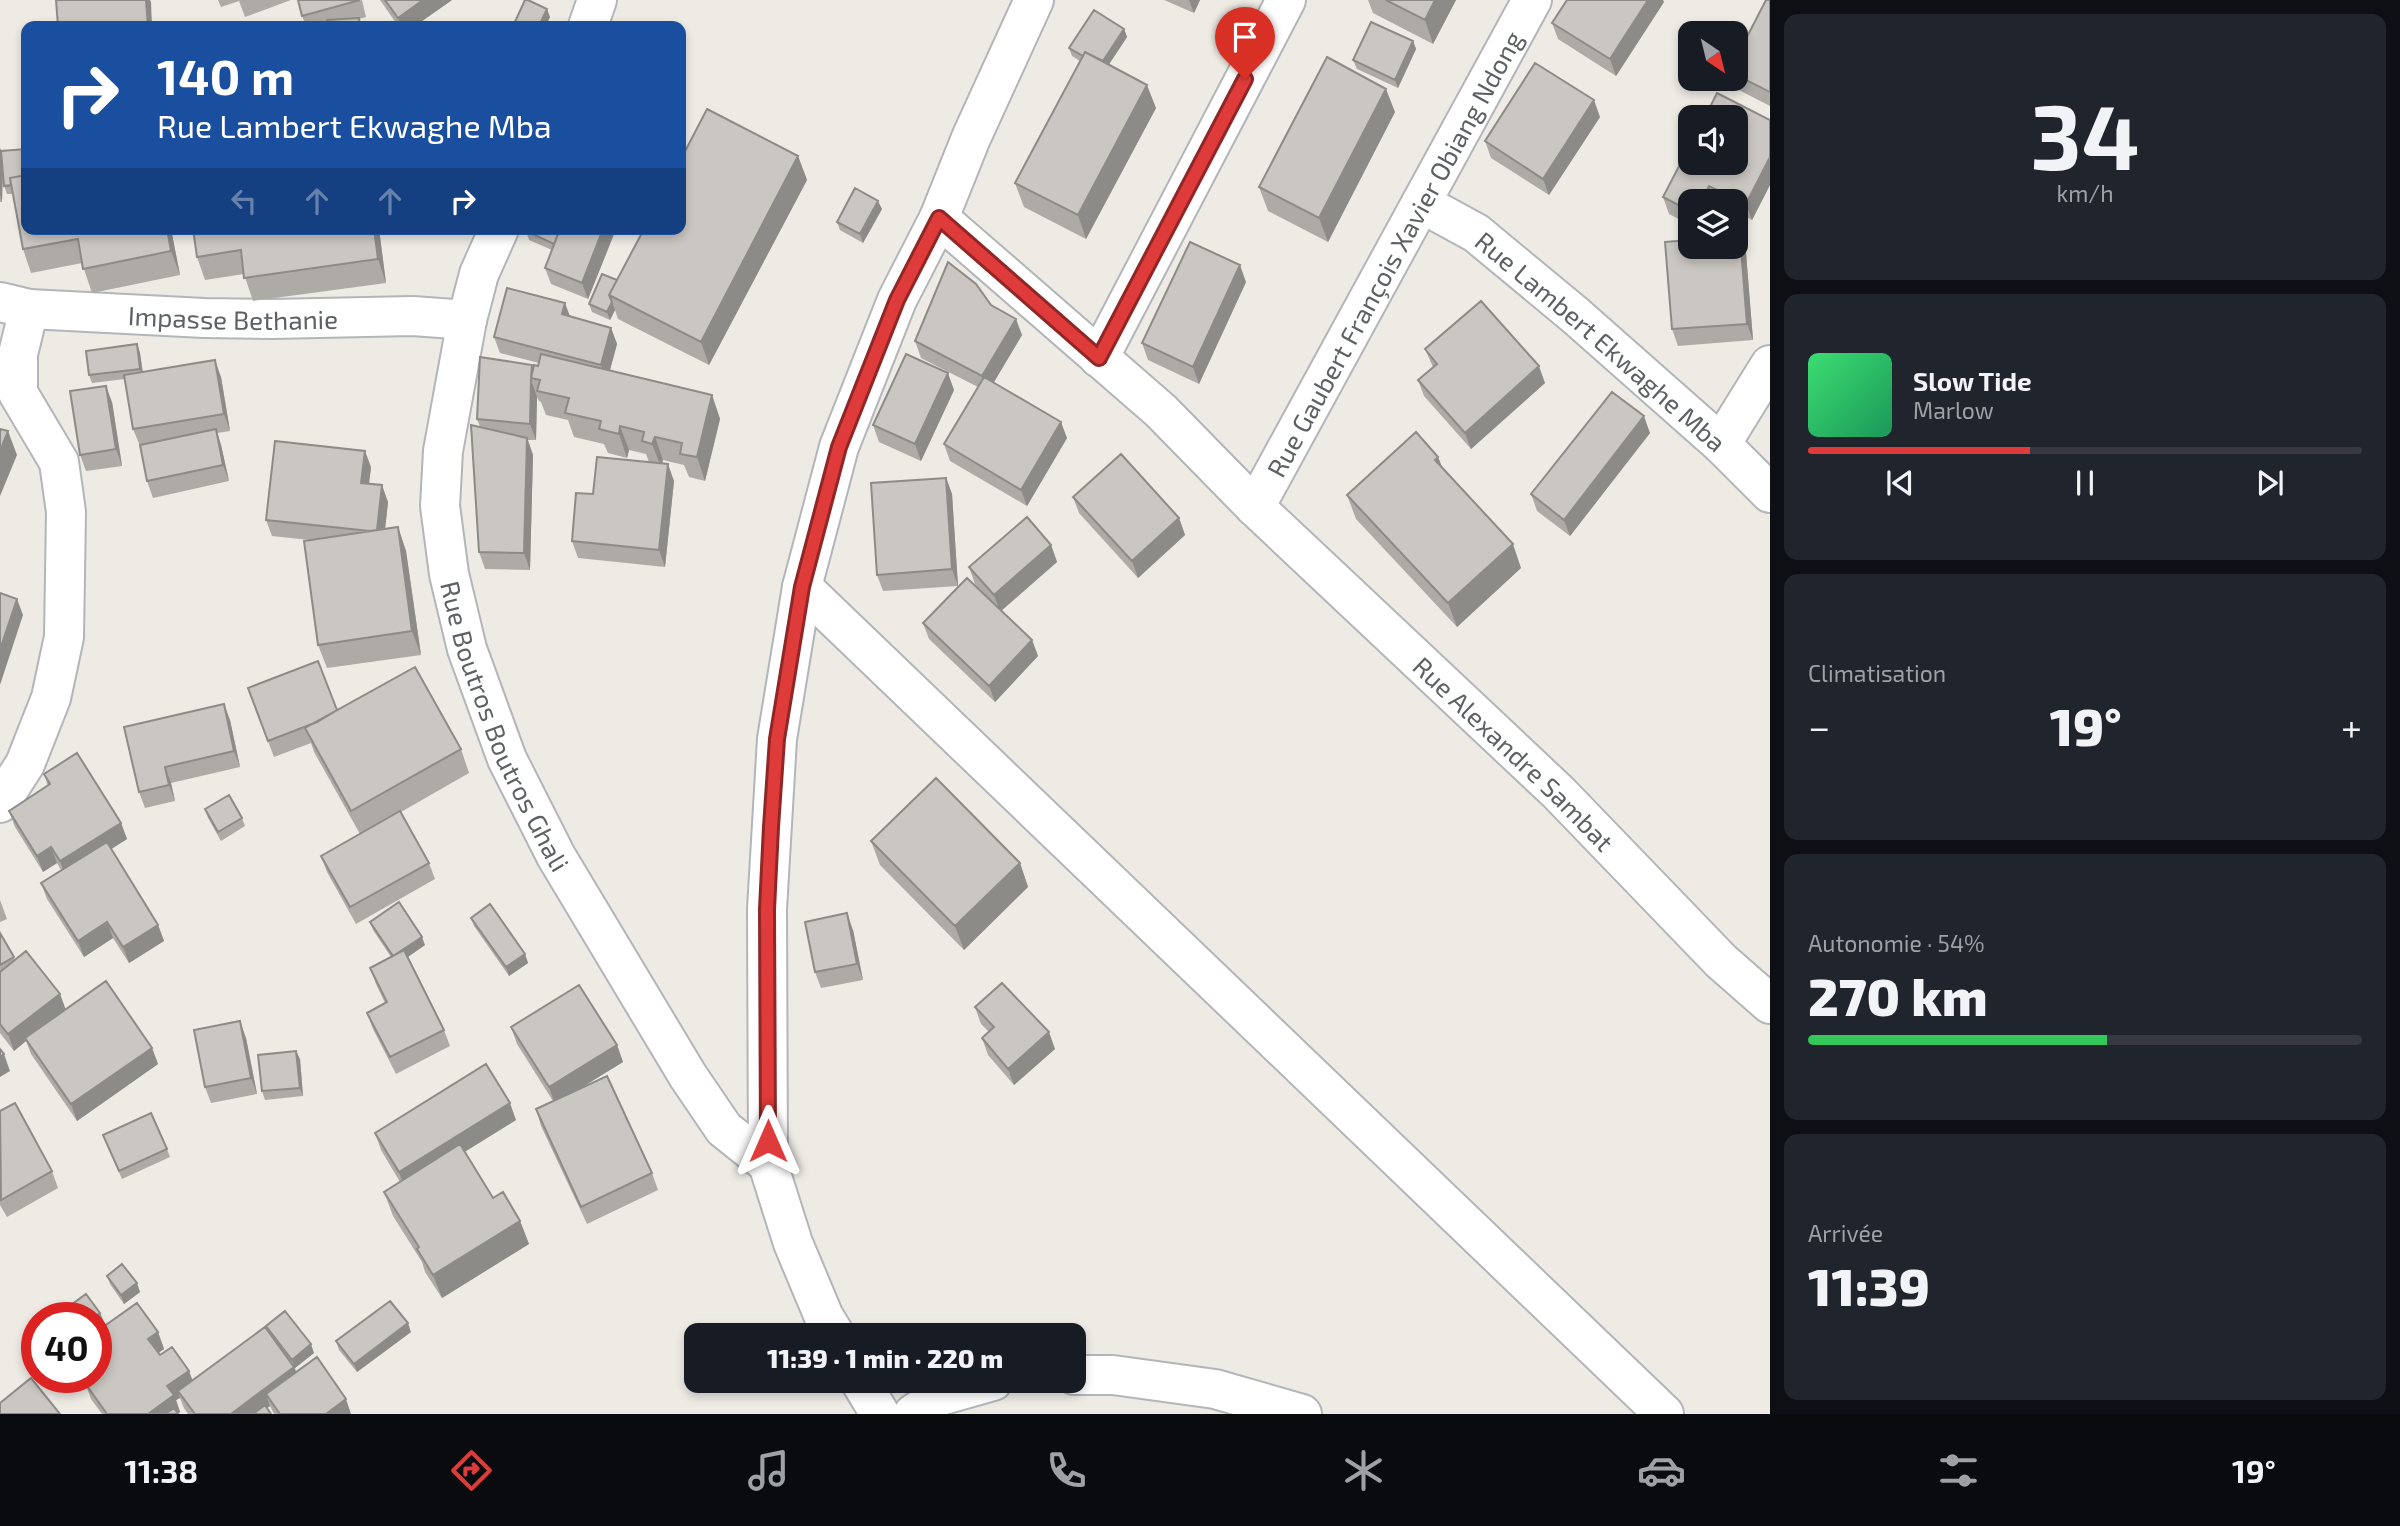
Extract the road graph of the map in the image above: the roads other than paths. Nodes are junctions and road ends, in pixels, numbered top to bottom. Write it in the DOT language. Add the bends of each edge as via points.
graph roads {
  1 [pos="597,0"];
  2 [pos="1034,0"];
  3 [pos="1286,0"];
  4 [pos="1532,0"];
  5 [pos="590,21"];
  6 [pos="1421,203"];
  7 [pos="939,218"];
  8 [pos="496,235"];
  9 [pos="15,305"];
  10 [pos="467,320"];
  11 [pos="1099,358"];
  12 [pos="1770,365"];
  13 [pos="1721,444"];
  14 [pos="1770,493"];
  15 [pos="1255,507"];
  16 [pos="802,587"];
  17 [pos="0,803"];
  18 [pos="1770,1004"];
  19 [pos="768,1164"];
  20 [pos="828,1323"];
  21 [pos="1086,1375"];
  22 [pos="867,1393"];
  23 [pos="951,1393"];
  24 [pos="880,1414"];
  25 [pos="913,1414"];
  26 [pos="1302,1414"];
  27 [pos="1664,1414"];
  1 -- 5 [label="street"];
  2 -- 7 [label="street"];
  3 -- 11 [label="street"];
  4 -- 6 [label="street, Rue Gaubert François Xavier Obiang Ndong"];
  6 -- 13 [label="street, Rue Lambert Ekwaghe Mba" via="1476,233"];
  6 -- 15 [label="street, Rue Gaubert François Xavier Obiang Ndong"];
  7 -- 11 [label="street"];
  7 -- 16 [label="street" via="897,300 843,435"];
  8 -- 10 [label="street, Rue Boutros Boutros Ghali" via="479,274"];
  9 -- 10 [label="street, Impasse Bethanie" via="204,318 413,316"];
  9 -- 17 [label="street" via="18,393 59,462 66,512 64,637 51,698 25,764"];
  10 -- 19 [label="street, Rue Boutros Boutros Ghali" via="443,451 440,506 449,574 483,698 507,759 556,856 688,1076 724,1129"];
  11 -- 15 [label="street" via="1161,411"];
  12 -- 13 [label="street"];
  13 -- 14 [label="street, Rue Lambert Ekwaghe Mba"];
  15 -- 18 [label="street, Rue Alexandre Sambat" via="1559,793 1721,961"];
  16 -- 19 [label="street" via="777,739 771,827"];
  16 -- 27 [label="street"];
  19 -- 20 [label="street" via="793,1243"];
  21 -- 26 [label="street" via="1215,1389"];
  22 -- 24 [label="street"];
  23 -- 25 [label="street"];
}
